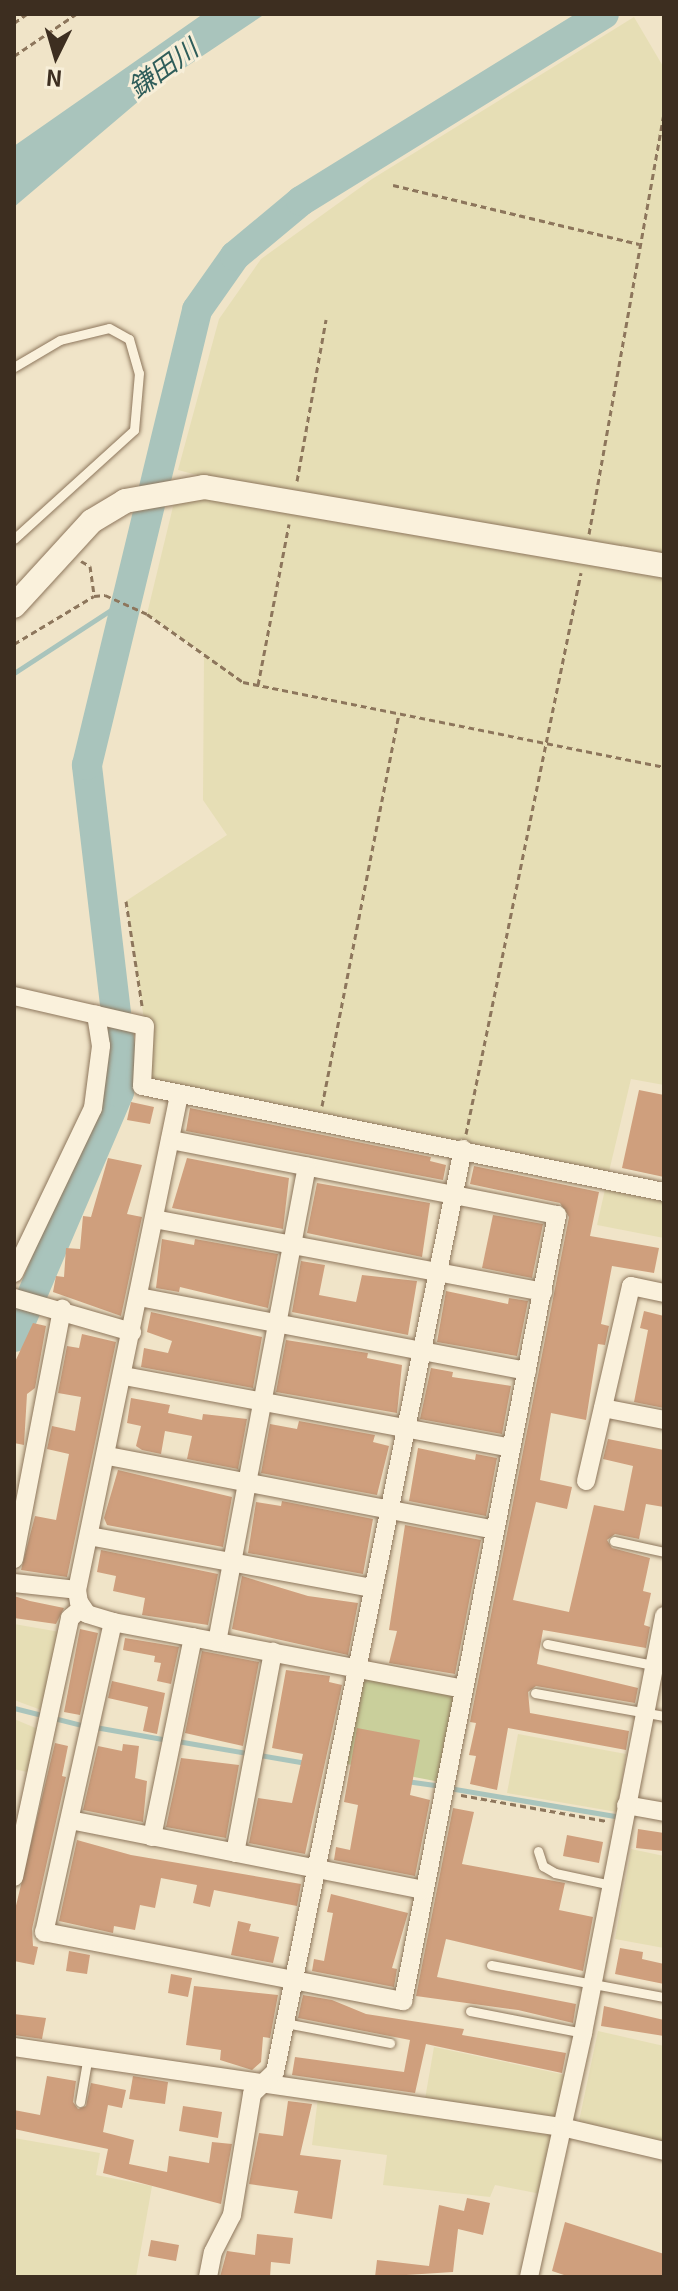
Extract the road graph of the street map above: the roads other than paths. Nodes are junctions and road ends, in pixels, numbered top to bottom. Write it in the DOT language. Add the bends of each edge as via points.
graph roads {
  1 [pos="14,367"];
  2 [pos="14,539"];
  3 [pos="664,566"];
  4 [pos="14,606"];
  5 [pos="14,996"];
  6 [pos="101,1015"];
  7 [pos="179,1095"];
  8 [pos="170,1140"];
  9 [pos="463,1149"];
  10 [pos="307,1166"];
  11 [pos="664,1192"];
  12 [pos="454,1195"];
  13 [pos="154,1219"];
  14 [pos="292,1244"];
  15 [pos="437,1272"];
  16 [pos="14,1273"];
  17 [pos="543,1292"];
  18 [pos="664,1293"];
  19 [pos="139,1297"];
  20 [pos="14,1298"];
  21 [pos="62,1309"];
  22 [pos="277,1324"];
  23 [pos="132,1332"];
  24 [pos="421,1351"];
  25 [pos="527,1371"];
  26 [pos="124,1376"];
  27 [pos="262,1402"];
  28 [pos="603,1408"];
  29 [pos="664,1420"];
  30 [pos="405,1429"];
  31 [pos="511,1448"];
  32 [pos="108,1456"];
  33 [pos="586,1481"];
  34 [pos="247,1483"];
  35 [pos="389,1510"];
  36 [pos="495,1530"];
  37 [pos="89,1536"];
  38 [pos="614,1541"];
  39 [pos="664,1552"];
  40 [pos="14,1559"];
  41 [pos="232,1562"];
  42 [pos="14,1583"];
  43 [pos="373,1588"];
  44 [pos="79,1599"];
  45 [pos="664,1616"];
  46 [pos="113,1622"];
  47 [pos="193,1637"];
  48 [pos="217,1642"];
  49 [pos="547,1644"];
  50 [pos="273,1652"];
  51 [pos="653,1665"];
  52 [pos="357,1668"];
  53 [pos="464,1689"];
  54 [pos="535,1693"];
  55 [pos="643,1712"];
  56 [pos="664,1716"];
  57 [pos="664,1812"];
  58 [pos="624,1814"];
  59 [pos="70,1820"];
  60 [pos="152,1837"];
  61 [pos="538,1851"];
  62 [pos="235,1853"];
  63 [pos="315,1869"];
  64 [pos="14,1877"];
  65 [pos="611,1885"];
  66 [pos="423,1890"];
  67 [pos="491,1965"];
  68 [pos="293,1980"];
  69 [pos="593,1984"];
  70 [pos="664,1997"];
  71 [pos="470,2011"];
  72 [pos="285,2023"];
  73 [pos="583,2033"];
  74 [pos="390,2043"];
  75 [pos="14,2047"];
  76 [pos="88,2055"];
  77 [pos="262,2084"];
  78 [pos="80,2102"];
  79 [pos="562,2127"];
  80 [pos="664,2151"];
  81 [pos="208,2277"];
  82 [pos="529,2277"];
  1 -- 2 [label="lane" via="60,340 109,328 129,339 139,373 134,430"];
  3 -- 4 [label="street" via="228,488 130,500 92,521"];
  5 -- 6 [label="street"];
  6 -- 7 [label="street" via="145,1026 142,1086"];
  6 -- 16 [label="street" via="93,1108"];
  7 -- 8 [label="street"];
  7 -- 9 [label="street"];
  8 -- 10 [label="street"];
  8 -- 13 [label="street"];
  9 -- 11 [label="street"];
  9 -- 12 [label="street"];
  10 -- 12 [label="street"];
  10 -- 14 [label="street"];
  12 -- 15 [label="street"];
  12 -- 17 [label="street" via="557,1215"];
  13 -- 14 [label="street"];
  13 -- 19 [label="street"];
  14 -- 15 [label="street"];
  14 -- 22 [label="street"];
  15 -- 17 [label="street"];
  15 -- 24 [label="street"];
  17 -- 25 [label="street"];
  18 -- 28 [label="street" via="631,1286"];
  19 -- 22 [label="street"];
  19 -- 23 [label="street"];
  20 -- 21 [label="street"];
  21 -- 23 [label="street"];
  21 -- 40 [label="street"];
  22 -- 24 [label="street"];
  22 -- 27 [label="street"];
  23 -- 26 [label="street"];
  24 -- 25 [label="street"];
  24 -- 30 [label="street"];
  25 -- 31 [label="street"];
  26 -- 27 [label="street"];
  26 -- 32 [label="street"];
  27 -- 30 [label="street"];
  27 -- 34 [label="street"];
  28 -- 29 [label="street"];
  28 -- 33 [label="street"];
  30 -- 31 [label="street"];
  30 -- 35 [label="street"];
  31 -- 36 [label="street"];
  32 -- 34 [label="street"];
  32 -- 37 [label="street"];
  34 -- 35 [label="street"];
  34 -- 41 [label="street"];
  35 -- 36 [label="street"];
  35 -- 43 [label="street"];
  36 -- 53 [label="street"];
  37 -- 41 [label="street"];
  37 -- 44 [label="street"];
  38 -- 39 [label="lane"];
  41 -- 43 [label="street"];
  41 -- 48 [label="street"];
  42 -- 44 [label="street"];
  43 -- 52 [label="street"];
  44 -- 46 [label="street"];
  44 -- 64 [label="street" via="70,1618"];
  45 -- 51 [label="street"];
  46 -- 47 [label="street"];
  46 -- 59 [label="street"];
  47 -- 48 [label="street"];
  47 -- 60 [label="street"];
  48 -- 50 [label="street"];
  49 -- 51 [label="lane"];
  50 -- 52 [label="street"];
  50 -- 62 [label="street"];
  51 -- 55 [label="street"];
  52 -- 53 [label="street"];
  52 -- 63 [label="street"];
  53 -- 66 [label="street"];
  54 -- 55 [label="lane"];
  55 -- 56 [label="lane"];
  55 -- 58 [label="street"];
  57 -- 58 [label="street"];
  58 -- 65 [label="street"];
  59 -- 60 [label="street"];
  59 -- 68 [label="street" via="44,1932"];
  60 -- 62 [label="street"];
  61 -- 65 [label="lane" via="543,1866 555,1873"];
  62 -- 63 [label="street"];
  63 -- 66 [label="street"];
  63 -- 68 [label="street"];
  65 -- 69 [label="street"];
  66 -- 68 [label="street" via="403,2001"];
  67 -- 69 [label="lane"];
  68 -- 72 [label="street"];
  69 -- 70 [label="lane"];
  69 -- 73 [label="street"];
  71 -- 73 [label="lane"];
  72 -- 74 [label="lane"];
  72 -- 77 [label="street" via="275,2072"];
  73 -- 79 [label="street"];
  75 -- 76 [label="street"];
  76 -- 77 [label="street"];
  76 -- 78 [label="lane"];
  77 -- 79 [label="street"];
  77 -- 81 [label="street" via="252,2094 232,2215 213,2252"];
  79 -- 80 [label="street"];
  79 -- 82 [label="street"];
}
